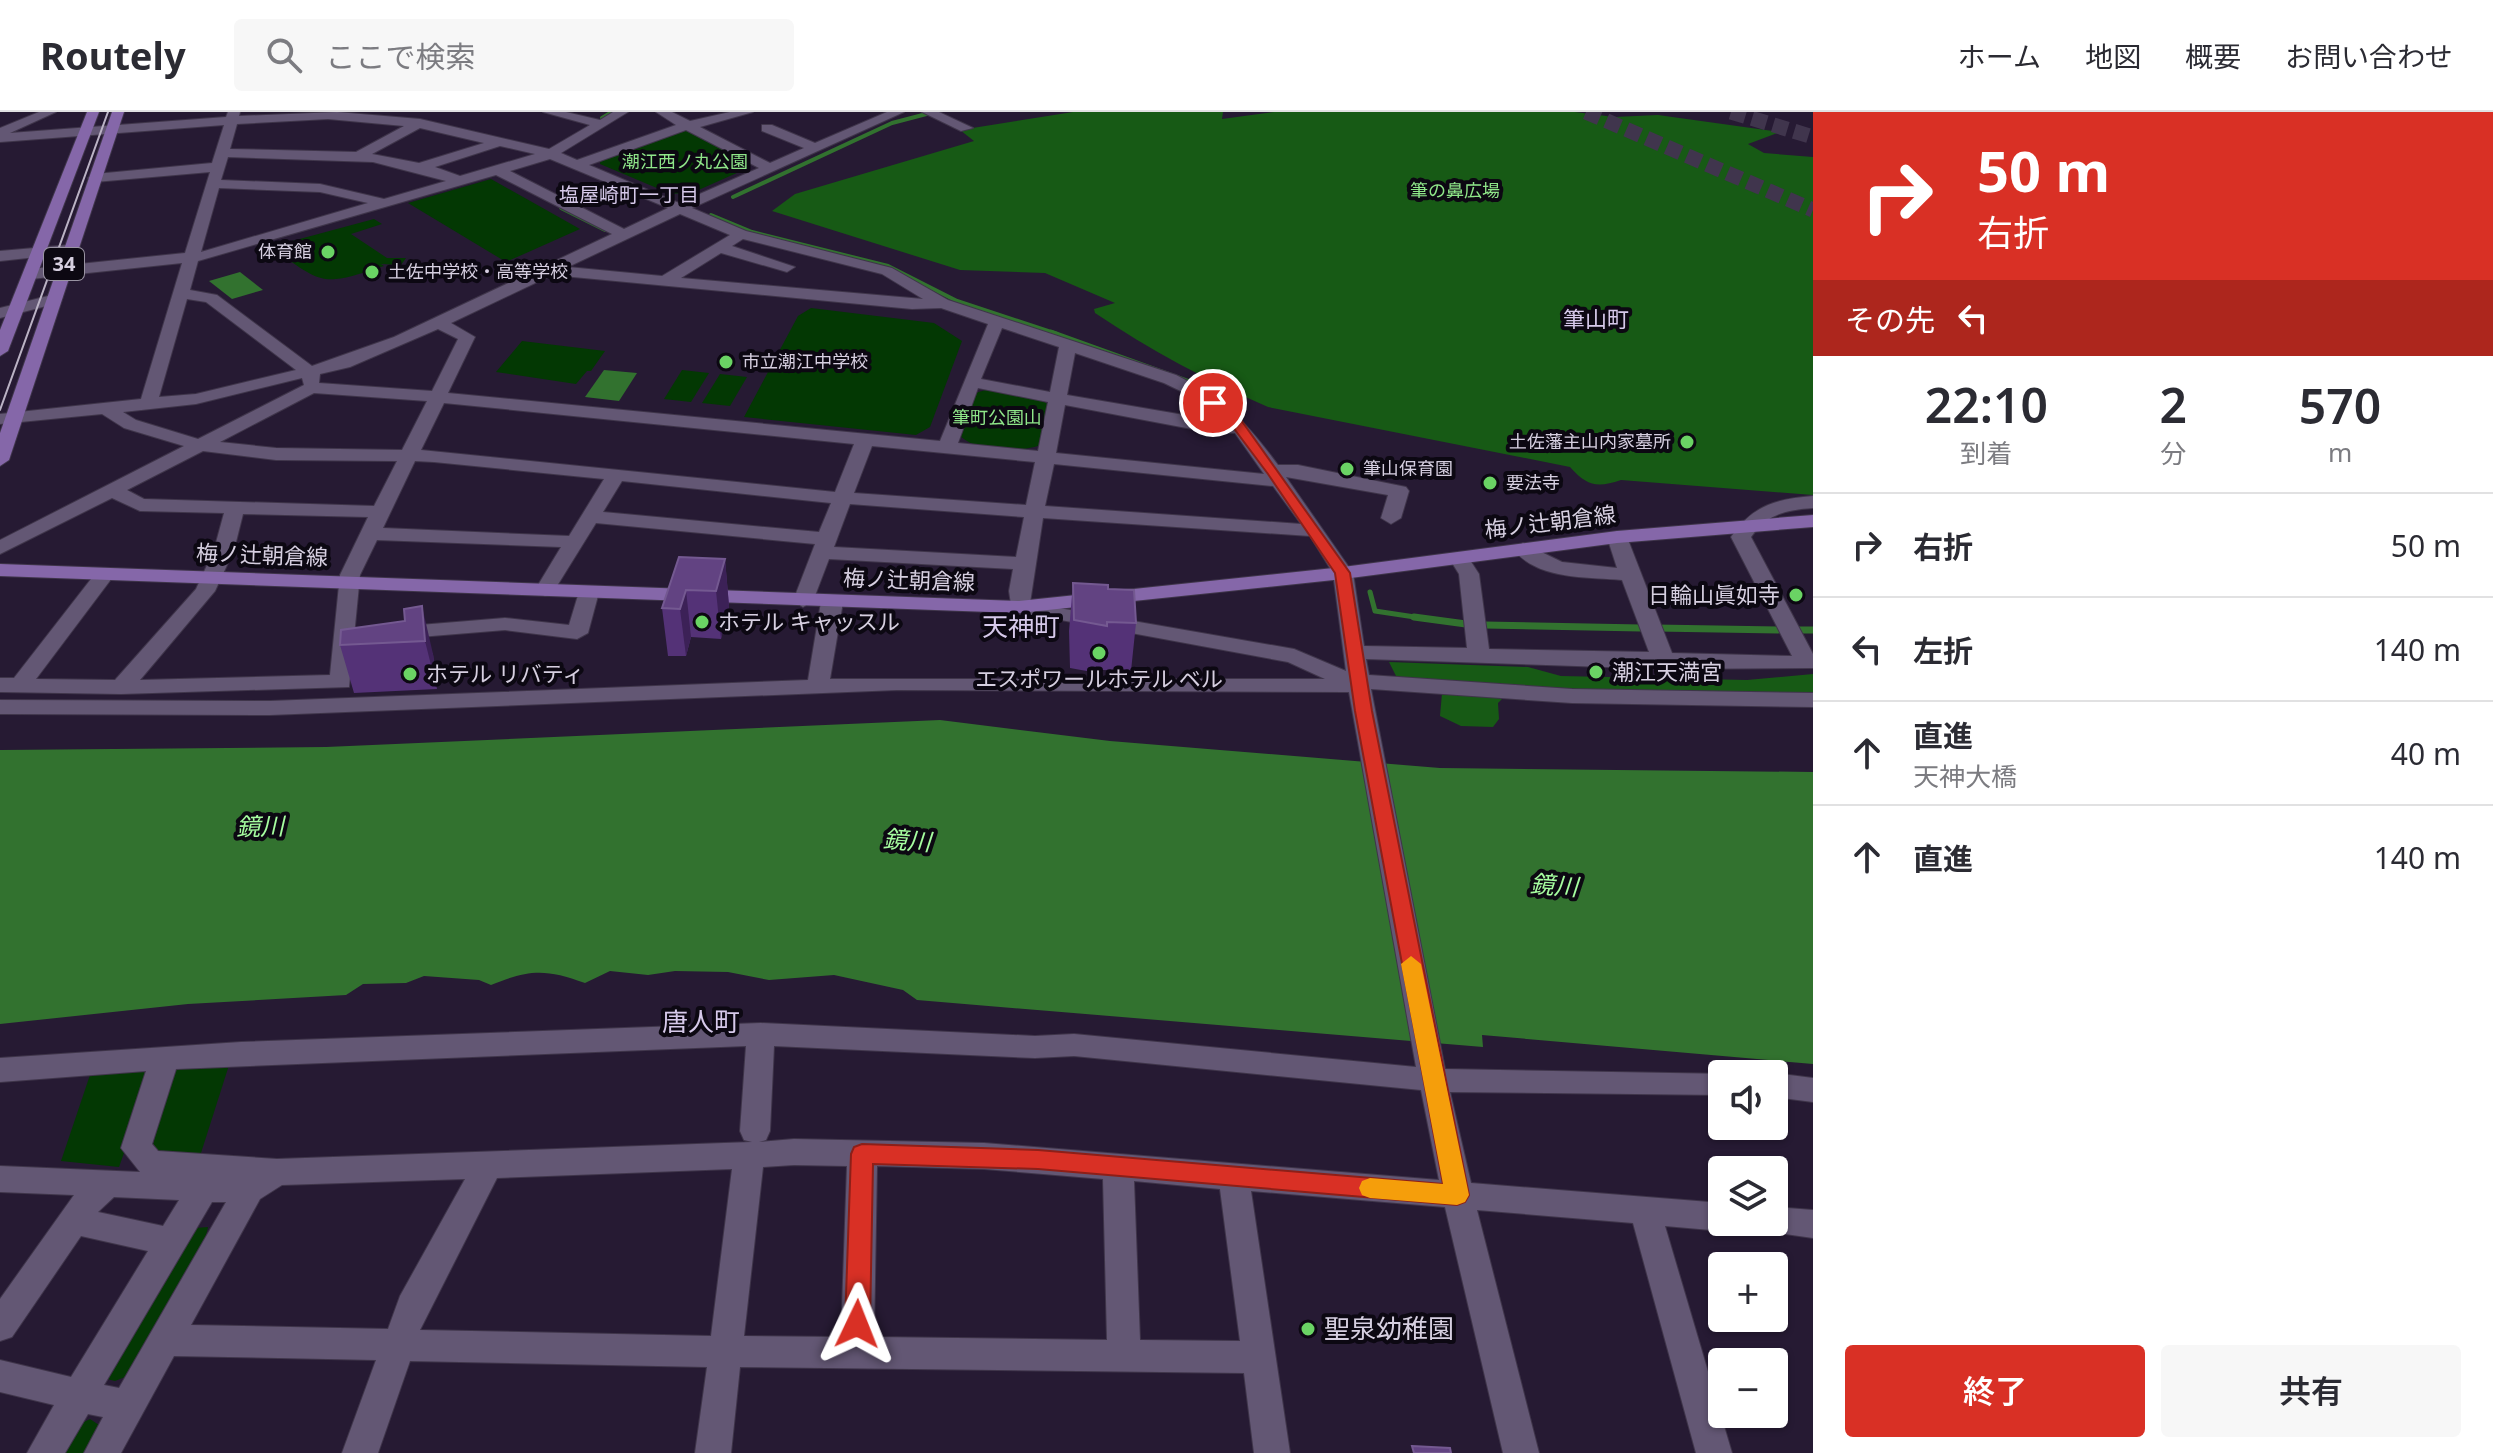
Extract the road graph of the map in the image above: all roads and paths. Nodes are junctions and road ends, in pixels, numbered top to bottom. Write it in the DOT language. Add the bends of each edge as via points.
graph roads {
  1 [pos="50,112"];
  2 [pos="93,112"];
  3 [pos="118,112"];
  4 [pos="439,112"];
  5 [pos="549,112"];
  6 [pos="622,112"];
  7 [pos="662,112"];
  8 [pos="747,112"];
  9 [pos="928,112"];
  10 [pos="886,113"];
  11 [pos="329,114"];
  12 [pos="233,116"];
  13 [pos="419,124"];
  14 [pos="602,124"];
  15 [pos="689,126"];
  16 [pos="767,128"];
  17 [pos="966,128"];
  18 [pos="112,129"];
  19 [pos="3,131"];
  20 [pos="85,131"];
  21 [pos="500,142"];
  22 [pos="814,148"];
  23 [pos="302,153"];
  24 [pos="551,154"];
  25 [pos="357,157"];
  26 [pos="219,160"];
  27 [pos="578,164"];
  28 [pos="419,168"];
  29 [pos="769,168"];
  30 [pos="498,170"];
  31 [pos="95,178"];
  32 [pos="460,181"];
  33 [pos="272,183"];
  34 [pos="213,184"];
  35 [pos="384,203"];
  36 [pos="684,207"];
  37 [pos="741,234"];
  38 [pos="625,235"];
  39 [pos="718,247"];
  40 [pos="69,250"];
  41 [pos="40,253"];
  42 [pos="0,256"];
  43 [pos="190,259"];
  44 [pos="787,267"];
  45 [pos="550,270"];
  46 [pos="61,271"];
  47 [pos="31,274"];
  48 [pos="663,282"];
  49 [pos="180,293"];
  50 [pos="52,300"];
  51 [pos="942,303"];
  52 [pos="17,309"];
  53 [pos="0,313"];
  54 [pos="1000,322"];
  55 [pos="438,323"];
  56 [pos="1068,344"];
  57 [pos="0,351"];
  58 [pos="311,381"];
  59 [pos="971,382"];
  60 [pos="440,397"];
  61 [pos="1058,398"];
  62 [pos="148,405"];
  63 [pos="108,410"];
  64 [pos="8,419"];
  65 [pos="1239,427"];
  66 [pos="865,440"];
  67 [pos="199,445"];
  68 [pos="947,448"];
  69 [pos="411,455"];
  70 [pos="1047,459"];
  71 [pos="0,460"];
  72 [pos="616,475"];
  73 [pos="1277,476"];
  74 [pos="112,490"];
  75 [pos="840,498"];
  76 [pos="1813,502"];
  77 [pos="235,508"];
  78 [pos="382,512"];
  79 [pos="1037,514"];
  80 [pos="590,517"];
  81 [pos="1391,518"];
  82 [pos="1813,521"];
  83 [pos="1748,526"];
  84 [pos="1316,531"];
  85 [pos="371,534"];
  86 [pos="1617,537"];
  87 [pos="575,542"];
  88 [pos="823,545"];
  89 [pos="0,548"];
  90 [pos="1523,549"];
  91 [pos="1459,558"];
  92 [pos="1025,564"];
  93 [pos="0,570"];
  94 [pos="1343,573"];
  95 [pos="105,574"];
  96 [pos="1632,575"];
  97 [pos="212,577"];
  98 [pos="351,583"];
  99 [pos="545,590"];
  100 [pos="589,592"];
  101 [pos="803,601"];
  102 [pos="832,602"];
  103 [pos="1019,607"];
  104 [pos="344,639"];
  105 [pos="1354,652"];
  106 [pos="1479,657"];
  107 [pos="1665,662"];
  108 [pos="10,685"];
  109 [pos="818,685"];
  110 [pos="121,687"];
  111 [pos="1361,698"];
  112 [pos="1813,700"];
  113 [pos="0,707"];
  114 [pos="761,1034"];
  115 [pos="164,1060"];
  116 [pos="0,1070"];
  117 [pos="1431,1070"];
  118 [pos="1708,1083"];
  119 [pos="1788,1087"];
  120 [pos="1813,1090"];
  121 [pos="752,1143"];
  122 [pos="862,1154"];
  123 [pos="1118,1165"];
  124 [pos="488,1166"];
  125 [pos="277,1172"];
  126 [pos="1234,1177"];
  127 [pos="0,1179"];
  128 [pos="105,1186"];
  129 [pos="202,1190"];
  130 [pos="249,1190"];
  131 [pos="1457,1195"];
  132 [pos="1645,1211"];
  133 [pos="1708,1216"];
  134 [pos="75,1221"];
  135 [pos="1788,1222"];
  136 [pos="1813,1224"];
  137 [pos="171,1242"];
  138 [pos="0,1326"];
  139 [pos="165,1340"];
  140 [pos="397,1346"];
  141 [pos="726,1351"];
  142 [pos="857,1352"];
  143 [pos="1124,1355"];
  144 [pos="1259,1357"];
  145 [pos="0,1376"];
  146 [pos="81,1394"];
  147 [pos="128,1407"];
  148 [pos="45,1453"];
  149 [pos="102,1453"];
  150 [pos="360,1453"];
  151 [pos="713,1453"];
  152 [pos="1272,1453"];
  153 [pos="1521,1453"];
  154 [pos="1714,1453"];
  1 -- 19 [label="street"];
  2 -- 20 [label="main road, 34"];
  3 -- 18 [label="main road, 34"];
  4 -- 13 [label="street"];
  5 -- 14 [label="street"];
  6 -- 14 [label="street"];
  7 -- 15 [label="street"];
  8 -- 15 [label="street"];
  9 -- 17 [label="street"];
  10 -- 22 [label="street"];
  11 -- 12 [label="street"];
  11 -- 13 [label="street"];
  12 -- 18 [label="street"];
  12 -- 26 [label="street"];
  13 -- 21 [label="street"];
  13 -- 25 [label="street"];
  14 -- 24 [label="street"];
  15 -- 27 [label="street"];
  15 -- 29 [label="street"];
  16 -- 22 [label="street"];
  18 -- 20 [label="street"];
  18 -- 31 [label="main road, 34"];
  19 -- 20 [label="street"];
  20 -- 41 [label="main road, 34"];
  21 -- 24 [label="street"];
  21 -- 28 [label="street"];
  22 -- 29 [label="street"];
  23 -- 25 [label="street"];
  23 -- 26 [label="street"];
  23 -- 33 [label="street"];
  24 -- 27 [label="street"];
  24 -- 30 [label="street"];
  25 -- 28 [label="street"];
  26 -- 31 [label="street"];
  26 -- 34 [label="street"];
  27 -- 36 [label="street"];
  28 -- 32 [label="street"];
  29 -- 36 [label="street"];
  30 -- 32 [label="street"];
  30 -- 38 [label="street"];
  31 -- 40 [label="main road, 34"];
  32 -- 35 [label="street"];
  33 -- 34 [label="street"];
  33 -- 35 [label="street" via="349,192"];
  34 -- 43 [label="street"];
  35 -- 43 [label="street"];
  36 -- 37 [label="street"];
  36 -- 38 [label="street"];
  37 -- 39 [label="street"];
  37 -- 51 [label="street" via="887,271"];
  38 -- 45 [label="street"];
  39 -- 44 [label="street"];
  39 -- 48 [label="street"];
  40 -- 41 [label="street"];
  40 -- 46 [label="main road, 34"];
  41 -- 42 [label="street"];
  41 -- 47 [label="main road, 34"];
  43 -- 46 [label="street"];
  43 -- 49 [label="street"];
  45 -- 48 [label="street"];
  45 -- 55 [label="street"];
  46 -- 47 [label="street"];
  46 -- 50 [label="main road, 34"];
  47 -- 52 [label="main road, 34"];
  48 -- 51 [label="street"];
  49 -- 58 [label="street" via="211,298"];
  49 -- 62 [label="street"];
  50 -- 52 [label="street"];
  50 -- 64 [label="main road, 34"];
  51 -- 54 [label="street"];
  52 -- 53 [label="street"];
  52 -- 57 [label="main road, 34"];
  54 -- 56 [label="street"];
  54 -- 59 [label="street" via="991,329"];
  55 -- 58 [label="street"];
  55 -- 60 [label="street" via="467,337"];
  56 -- 61 [label="street"];
  56 -- 65 [label="street" via="1195,391"];
  58 -- 60 [label="street"];
  58 -- 62 [label="street"];
  58 -- 67 [label="street"];
  59 -- 61 [label="street"];
  59 -- 68 [label="street"];
  60 -- 66 [label="street"];
  60 -- 69 [label="street"];
  61 -- 65 [label="street" via="1213,428"];
  61 -- 70 [label="street"];
  62 -- 63 [label="street"];
  63 -- 64 [label="street"];
  63 -- 67 [label="street" via="130,424"];
  64 -- 71 [label="main road, 34"];
  65 -- 73 [label="street"];
  66 -- 68 [label="street"];
  66 -- 75 [label="street"];
  67 -- 69 [label="street" via="276,454"];
  67 -- 74 [label="street"];
  68 -- 70 [label="street"];
  69 -- 72 [label="street"];
  69 -- 78 [label="street"];
  70 -- 73 [label="street"];
  70 -- 79 [label="street"];
  72 -- 75 [label="street"];
  72 -- 80 [label="street"];
  73 -- 81 [label="street" via="1298,471 1399,491"];
  73 -- 84 [label="street"];
  74 -- 77 [label="street" via="140,505"];
  74 -- 89 [label="street"];
  75 -- 79 [label="street"];
  75 -- 88 [label="street"];
  76 -- 83 [label="street" via="1771,505"];
  77 -- 78 [label="street"];
  77 -- 97 [label="street"];
  78 -- 85 [label="street"];
  79 -- 84 [label="street"];
  79 -- 92 [label="street"];
  80 -- 87 [label="street"];
  80 -- 88 [label="street"];
  82 -- 83 [label="main road, 梅ノ辻朝倉線"];
  83 -- 86 [label="main road, 梅ノ辻朝倉線"];
  83 -- 107 [label="street" via="1741,537 1807,663"];
  84 -- 94 [label="street"];
  85 -- 87 [label="street"];
  85 -- 98 [label="street"];
  86 -- 90 [label="main road, 梅ノ辻朝倉線"];
  86 -- 96 [label="street"];
  87 -- 99 [label="street"];
  88 -- 92 [label="street"];
  88 -- 101 [label="street"];
  90 -- 91 [label="main road, 梅ノ辻朝倉線"];
  90 -- 96 [label="street" via="1533,560 1550,565"];
  91 -- 94 [label="main road, 梅ノ辻朝倉線"];
  91 -- 106 [label="street" via="1469,574"];
  92 -- 103 [label="street"];
  93 -- 95 [label="main road, 梅ノ辻朝倉線"];
  94 -- 103 [label="main road, 梅ノ辻朝倉線"];
  94 -- 105 [label="street"];
  95 -- 97 [label="main road, 梅ノ辻朝倉線"];
  95 -- 108 [label="street"];
  96 -- 107 [label="street"];
  97 -- 98 [label="main road, 梅ノ辻朝倉線"];
  97 -- 110 [label="street"];
  98 -- 99 [label="main road, 梅ノ辻朝倉線"];
  98 -- 104 [label="street"];
  99 -- 100 [label="main road, 梅ノ辻朝倉線"];
  100 -- 101 [label="main road, 梅ノ辻朝倉線"];
  100 -- 104 [label="street" via="577,633 505,624"];
  101 -- 102 [label="main road, 梅ノ辻朝倉線"];
  102 -- 103 [label="main road, 梅ノ辻朝倉線"];
  102 -- 109 [label="street"];
  103 -- 111 [label="street" via="1294,656"];
  104 -- 110 [label="street" via="341,682"];
  105 -- 106 [label="street"];
  105 -- 111 [label="street"];
  106 -- 107 [label="street"];
  108 -- 110 [label="street"];
  109 -- 111 [label="street"];
  109 -- 113 [label="street" via="270,708"];
  111 -- 112 [label="street" via="1374,681 1572,696"];
  111 -- 117 [label="street"];
  114 -- 115 [label="street"];
  114 -- 117 [label="street" via="1074,1045"];
  114 -- 121 [label="street"];
  115 -- 116 [label="street"];
  115 -- 125 [label="street" via="136,1148 140,1156 151,1163"];
  117 -- 118 [label="street" via="1586,1085"];
  117 -- 131 [label="street"];
  119 -- 120 [label="street"];
  121 -- 122 [label="street"];
  121 -- 124 [label="street"];
  121 -- 141 [label="street"];
  122 -- 123 [label="street"];
  122 -- 142 [label="street"];
  123 -- 126 [label="street"];
  123 -- 143 [label="street"];
  124 -- 125 [label="street"];
  124 -- 140 [label="street" via="412,1307"];
  125 -- 130 [label="street"];
  126 -- 131 [label="street"];
  126 -- 144 [label="street"];
  127 -- 128 [label="street"];
  128 -- 129 [label="street"];
  128 -- 134 [label="street"];
  129 -- 130 [label="street"];
  129 -- 137 [label="street"];
  130 -- 139 [label="street"];
  131 -- 132 [label="street"];
  131 -- 153 [label="street"];
  132 -- 133 [label="street"];
  132 -- 154 [label="street"];
  134 -- 137 [label="street"];
  134 -- 138 [label="street"];
  135 -- 136 [label="street"];
  137 -- 146 [label="street"];
  139 -- 140 [label="street"];
  139 -- 147 [label="street"];
  140 -- 141 [label="street"];
  140 -- 150 [label="street"];
  141 -- 142 [label="street"];
  141 -- 151 [label="street"];
  142 -- 143 [label="street"];
  143 -- 144 [label="street"];
  144 -- 152 [label="street"];
  145 -- 146 [label="street"];
  146 -- 147 [label="street"];
  146 -- 148 [label="street"];
  147 -- 149 [label="street"];
}
